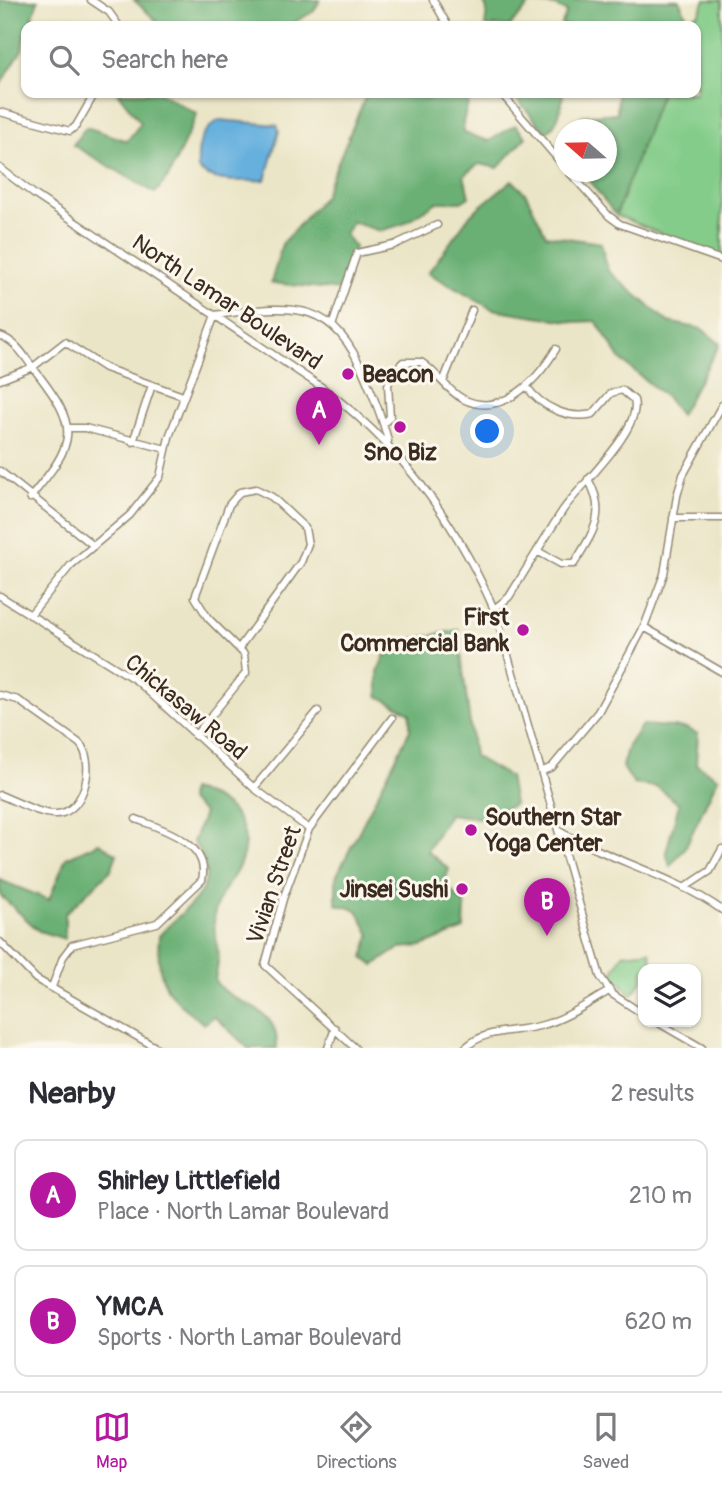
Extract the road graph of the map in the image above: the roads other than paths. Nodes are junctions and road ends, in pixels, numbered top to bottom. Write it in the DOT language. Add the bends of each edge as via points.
graph roads {
  1 [pos="91,0"];
  2 [pos="433,0"];
  3 [pos="115,21"];
  4 [pos="445,21"];
  5 [pos="92,98"];
  6 [pos="505,98"];
  7 [pos="0,112"];
  8 [pos="554,153"];
  9 [pos="0,168"];
  10 [pos="578,182"];
  11 [pos="437,225"];
  12 [pos="722,260"];
  13 [pos="472,310"];
  14 [pos="215,315"];
  15 [pos="333,324"];
  16 [pos="0,335"];
  17 [pos="556,349"];
  18 [pos="33,367"];
  19 [pos="0,380"];
  20 [pos="443,382"];
  21 [pos="152,385"];
  22 [pos="527,387"];
  23 [pos="183,396"];
  24 [pos="722,405"];
  25 [pos="384,423"];
  26 [pos="69,428"];
  27 [pos="133,442"];
  28 [pos="388,443"];
  29 [pos="166,449"];
  30 [pos="0,471"];
  31 [pos="588,478"];
  32 [pos="30,498"];
  33 [pos="673,518"];
  34 [pos="722,518"];
  35 [pos="94,546"];
  36 [pos="539,552"];
  37 [pos="0,596"];
  38 [pos="494,609"];
  39 [pos="30,615"];
  40 [pos="644,627"];
  41 [pos="239,648"];
  42 [pos="722,672"];
  43 [pos="0,695"];
  44 [pos="318,711"];
  45 [pos="392,718"];
  46 [pos="195,736"];
  47 [pos="542,771"];
  48 [pos="254,788"];
  49 [pos="0,796"];
  50 [pos="136,819"];
  51 [pos="309,829"];
  52 [pos="559,831"];
  53 [pos="722,849"];
  54 [pos="684,888"];
  55 [pos="722,910"];
  56 [pos="0,943"];
  57 [pos="52,987"];
  58 [pos="609,991"];
  59 [pos="638,1011"];
  60 [pos="666,1027"];
  61 [pos="335,1028"];
  62 [pos="157,1048"];
  63 [pos="328,1048"];
  64 [pos="355,1048"];
  65 [pos="465,1048"];
  66 [pos="702,1048"];
  1 -- 3 [label="street"];
  2 -- 4 [label="street"];
  5 -- 7 [label="street" via="70,131"];
  6 -- 8 [label="street"];
  9 -- 14 [label="street, North Lamar Boulevard"];
  10 -- 12 [label="street" via="620,224"];
  11 -- 15 [label="street" via="394,245 357,253"];
  13 -- 20 [label="street"];
  14 -- 15 [label="street" via="296,309"];
  14 -- 23 [label="street"];
  14 -- 28 [label="street, North Lamar Boulevard" via="355,411"];
  15 -- 25 [label="street" via="355,352"];
  16 -- 18 [label="street"];
  17 -- 22 [label="street"];
  18 -- 19 [label="street"];
  18 -- 21 [label="street" via="65,342 105,368"];
  18 -- 26 [label="street"];
  20 -- 22 [label="street" via="463,399 480,403 496,402"];
  20 -- 25 [label="street" via="421,362 403,362 391,378 390,418"];
  21 -- 23 [label="street"];
  21 -- 27 [label="street"];
  22 -- 31 [label="street" via="546,407 582,416 597,412 615,391 626,392 634,400 635,412 610,455"];
  23 -- 29 [label="street"];
  24 -- 33 [label="street" via="683,475"];
  25 -- 28 [label="street"];
  26 -- 27 [label="street"];
  26 -- 32 [label="street" via="62,459"];
  27 -- 29 [label="street"];
  28 -- 38 [label="street, North Lamar Boulevard" via="456,536"];
  29 -- 35 [label="street" via="153,488"];
  30 -- 32 [label="street"];
  31 -- 36 [label="street"];
  31 -- 36 [label="street" via="599,502 598,513 574,564 561,564"];
  32 -- 35 [label="street"];
  33 -- 34 [label="street"];
  33 -- 40 [label="street" via="664,574"];
  35 -- 39 [label="street" via="53,584"];
  36 -- 38 [label="street" via="504,604"];
  37 -- 39 [label="street, Chickasaw Road"];
  38 -- 47 [label="street, North Lamar Boulevard"];
  39 -- 46 [label="street, Chickasaw Road" via="136,681"];
  40 -- 42 [label="street"];
  40 -- 47 [label="street" via="598,712 552,767"];
  41 -- 41 [label="street" via="309,544 305,528 272,497 256,489 240,492 229,505 195,597 203,612"];
  41 -- 46 [label="street" via="247,661 246,673"];
  43 -- 49 [label="street" via="18,700 79,743 89,765 78,802 63,813 51,814"];
  44 -- 48 [label="street"];
  45 -- 51 [label="street, Vivian Street"];
  46 -- 48 [label="street, Chickasaw Road"];
  47 -- 52 [label="street, North Lamar Boulevard"];
  48 -- 51 [label="street, Chickasaw Road"];
  50 -- 57 [label="street" via="185,840 203,867 202,880 157,923 72,945"];
  51 -- 61 [label="street, Vivian Street" via="265,965"];
  52 -- 54 [label="street"];
  52 -- 58 [label="street, North Lamar Boulevard" via="600,976"];
  53 -- 54 [label="street" via="710,871"];
  54 -- 55 [label="street"];
  56 -- 57 [label="street" via="36,979"];
  57 -- 62 [label="street"];
  58 -- 59 [label="street"];
  58 -- 65 [label="street" via="565,1017 540,1026 492,1032"];
  60 -- 66 [label="street"];
  61 -- 63 [label="street"];
  61 -- 64 [label="street, Vivian Street"];
}
